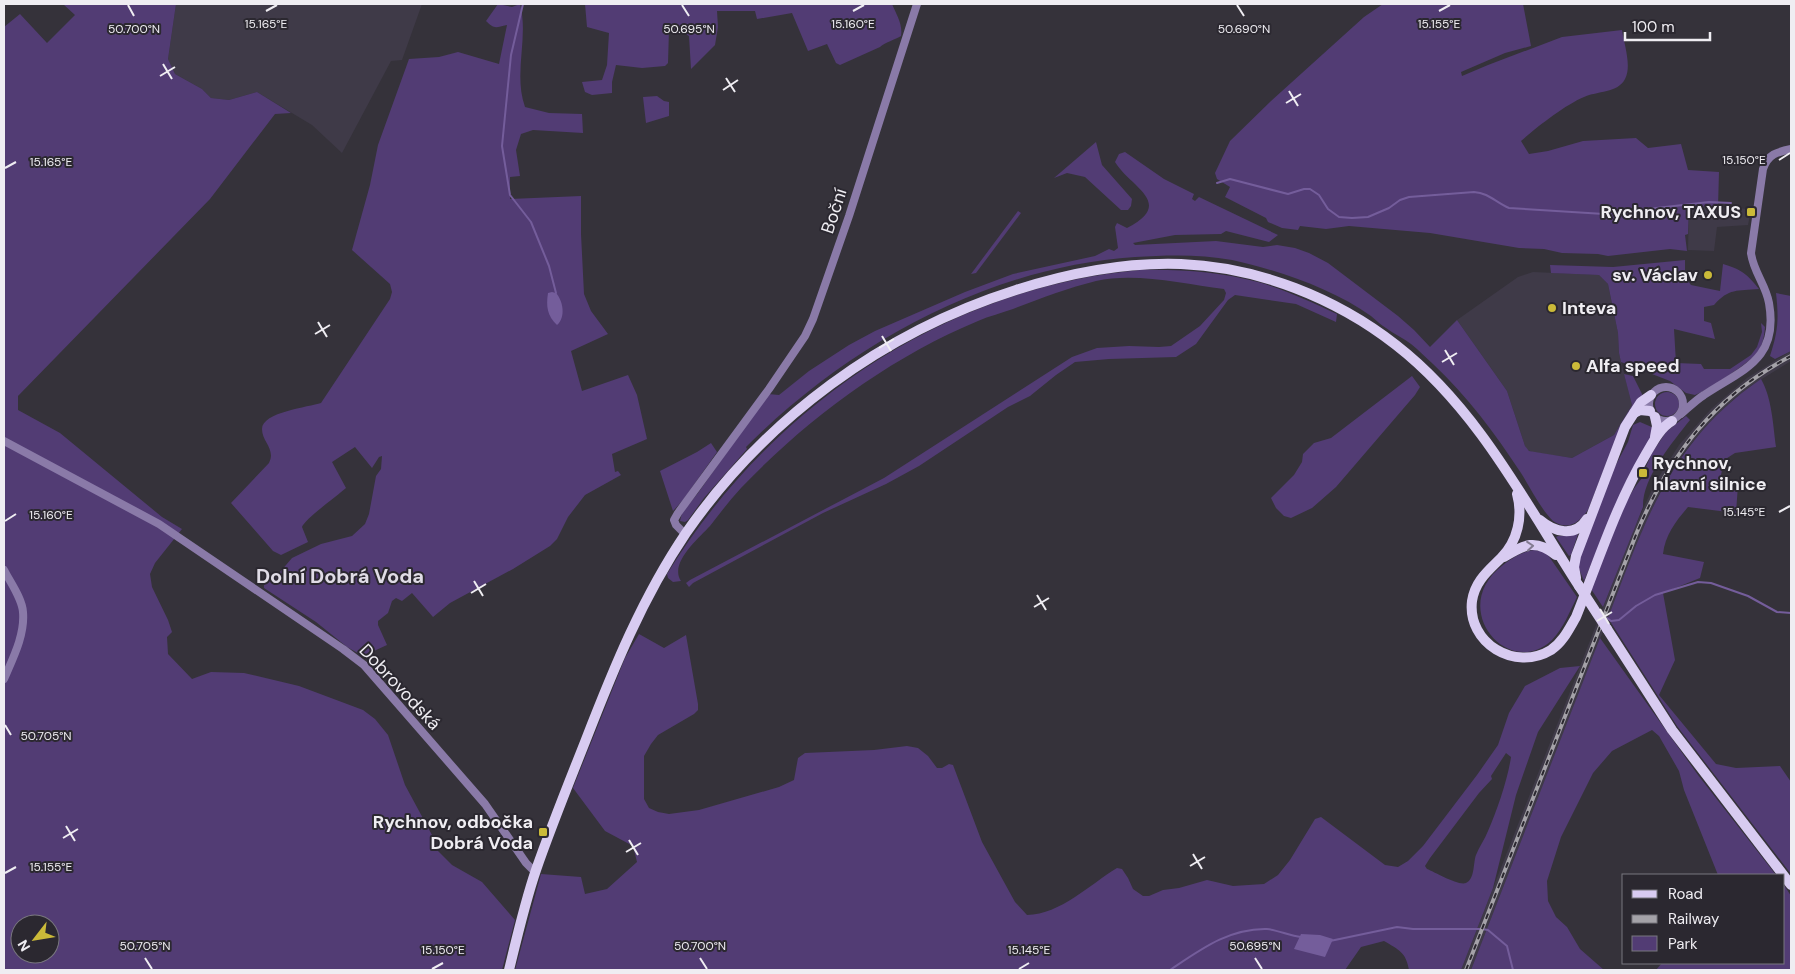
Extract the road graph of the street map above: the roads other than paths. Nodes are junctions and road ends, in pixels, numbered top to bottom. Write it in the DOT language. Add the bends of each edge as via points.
graph roads {
  1 [pos="917,4"];
  2 [pos="1791,149"];
  3 [pos="1651,396"];
  4 [pos="1683,398"];
  5 [pos="1698,400"];
  6 [pos="1634,413"];
  7 [pos="1653,414"];
  8 [pos="1681,414"];
  9 [pos="1672,421"];
  10 [pos="4,441"];
  11 [pos="1654,441"];
  12 [pos="1512,481"];
  13 [pos="1529,508"];
  14 [pos="1592,512"];
  15 [pos="685,534"];
  16 [pos="1563,561"];
  17 [pos="1497,562"];
  18 [pos="4,570"];
  19 [pos="1579,586"];
  20 [pos="4,679"];
  21 [pos="535,872"];
  22 [pos="1783,874"];
  23 [pos="509,970"];
  1 -- 15 [label="street, Boční" via="813,319 751,414 678,513 674,520"];
  2 -- 5 [label="street" via="1775,153 1765,162 1751,253 1768,297 1769,336 1754,362"];
  3 -- 4 [label="street" via="1659,388 1668,387 1677,390"];
  3 -- 6 [label="main road" via="1641,402"];
  3 -- 7 [label="street" via="1649,406"];
  4 -- 5 [label="street"];
  4 -- 8 [label="street"];
  5 -- 8 [label="street"];
  6 -- 7 [label="main road" via="1640,410"];
  6 -- 14 [label="main road"];
  7 -- 9 [label="street" via="1666,422"];
  7 -- 11 [label="main road" via="1657,428"];
  8 -- 9 [label="street"];
  9 -- 11 [label="main road"];
  10 -- 21 [label="street, Dobrovodská" via="159,524 364,665 479,798"];
  11 -- 17 [label="main road" via="1626,490 1576,617 1565,637 1550,650 1533,657 1510,656 1493,648 1480,634 1472,612 1474,594 1483,575"];
  12 -- 13 [label="main road"];
  12 -- 15 [label="main road" via="1470,420 1439,384 1397,345 1364,323 1326,302 1250,274 1197,265 1140,264 1087,271 1004,293 956,312 890,346 829,386 768,437"];
  12 -- 17 [label="main road" via="1518,497 1519,521 1512,543"];
  13 -- 14 [label="main road" via="1543,523 1562,532 1578,529"];
  13 -- 16 [label="main road"];
  14 -- 19 [label="main road" via="1575,560"];
  15 -- 21 [label="main road" via="652,587 620,655"];
  17 -- 16 [label="main road, one-way" via="1521,547 1533,545 1544,546"];
  16 -- 19 [label="main road"];
  18 -- 20 [label="street" via="23,611 16,651"];
  19 -- 22 [label="main road, bridge" via="1672,730"];
  21 -- 23 [label="main road"];
}
